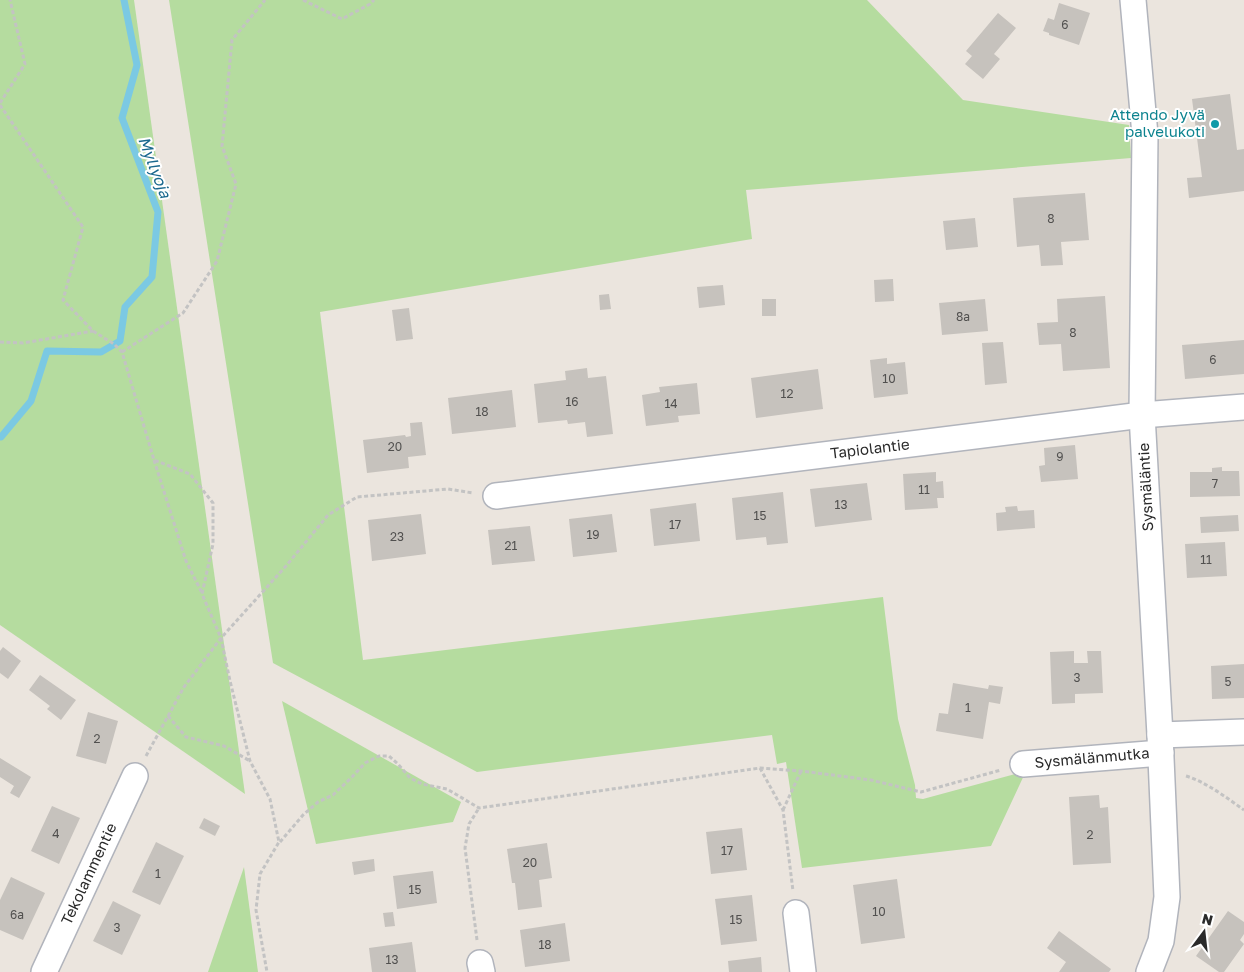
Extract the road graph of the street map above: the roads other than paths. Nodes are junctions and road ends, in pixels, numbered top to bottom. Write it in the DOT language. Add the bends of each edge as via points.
graph roads {
  1 [pos="1133,0"];
  2 [pos="1244,407"];
  3 [pos="1142,415"];
  4 [pos="496,496"];
  5 [pos="1244,732"];
  6 [pos="1161,752"];
  7 [pos="1023,764"];
  8 [pos="135,776"];
  9 [pos="796,913"];
  10 [pos="44,972"];
  11 [pos="803,972"];
  12 [pos="1149,972"];
  1 -- 3 [label="street, Sysmäläntie" via="1145,135"];
  2 -- 3 [label="street, Tapiolantie"];
  3 -- 4 [label="street, Tapiolantie"];
  3 -- 6 [label="street, Sysmäläntie"];
  5 -- 6 [label="street, Sysmälänmutka"];
  6 -- 7 [label="street, Sysmälänmutka"];
  6 -- 12 [label="street, Sysmäläntie" via="1167,897 1161,941"];
  8 -- 10 [label="street, Tekolammentie"];
  9 -- 11 [label="street"];
}
